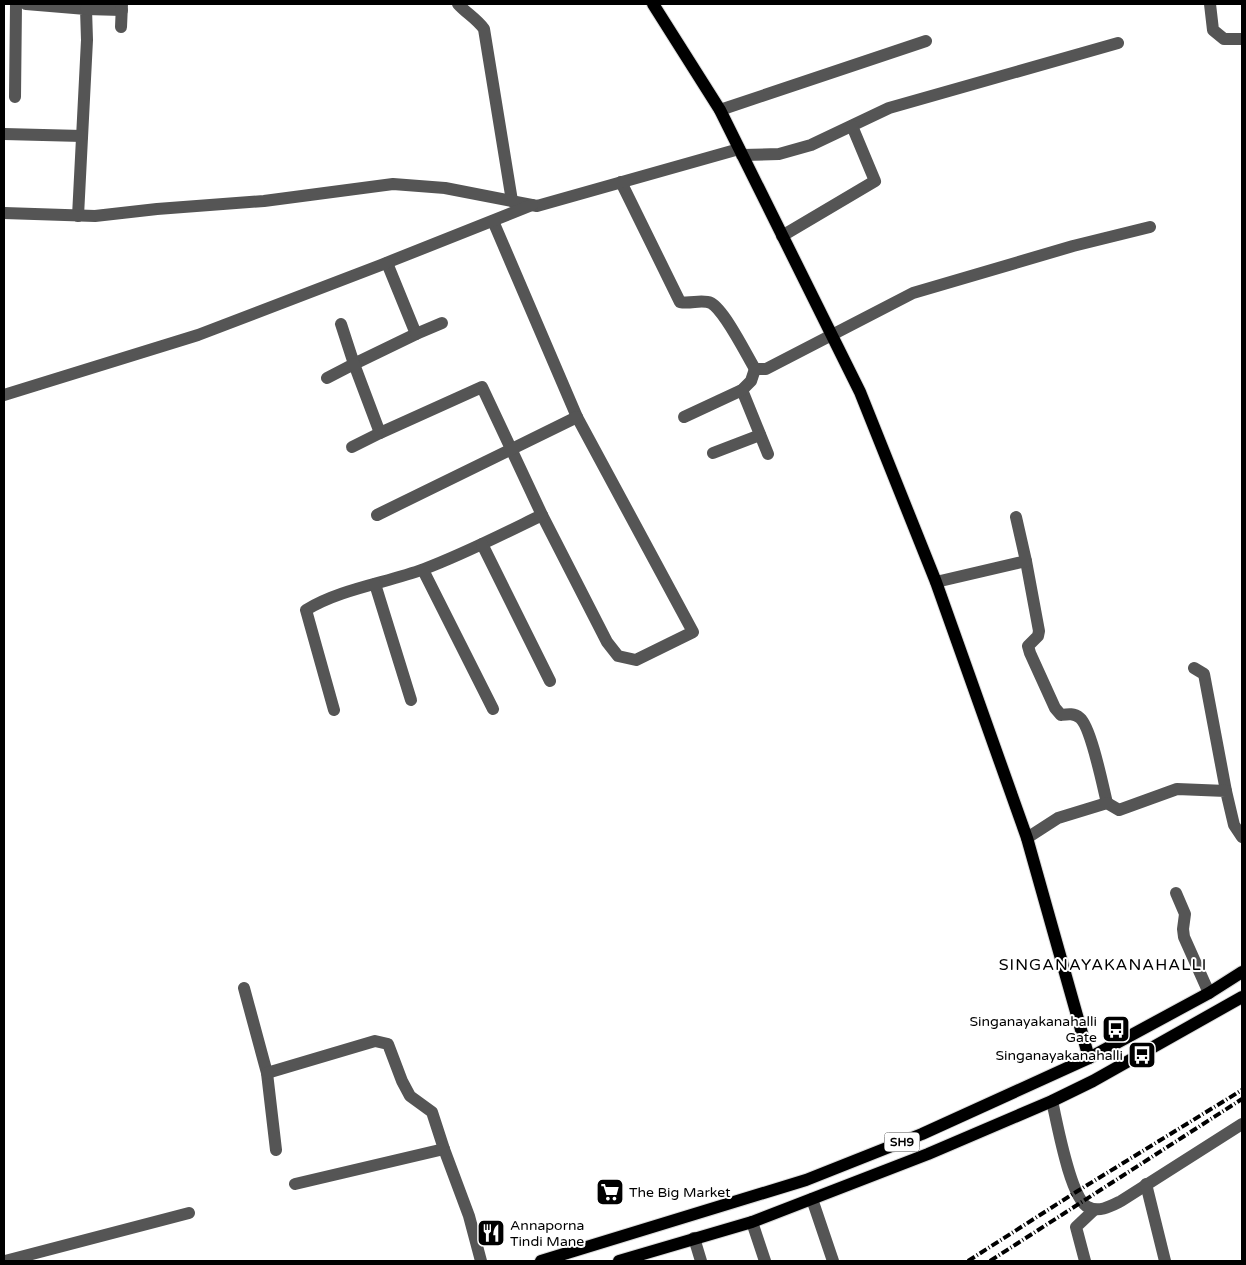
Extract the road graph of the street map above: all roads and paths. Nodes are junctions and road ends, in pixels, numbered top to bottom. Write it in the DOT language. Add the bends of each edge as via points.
graph roads {
  1 [pos="16,4"];
  2 [pos="26,4"];
  3 [pos="458,4"];
  4 [pos="653,4"];
  5 [pos="1210,4"];
  6 [pos="122,7"];
  7 [pos="86,9"];
  8 [pos="121,27"];
  9 [pos="1242,39"];
  10 [pos="926,41"];
  11 [pos="1118,43"];
  12 [pos="10,75"];
  13 [pos="15,97"];
  14 [pos="720,110"];
  15 [pos="852,126"];
  16 [pos="4,134"];
  17 [pos="82,136"];
  18 [pos="740,152"];
  19 [pos="621,182"];
  20 [pos="512,200"];
  21 [pos="532,205"];
  22 [pos="4,213"];
  23 [pos="78,216"];
  24 [pos="493,220"];
  25 [pos="1150,227"];
  26 [pos="782,236"];
  27 [pos="387,263"];
  28 [pos="442,323"];
  29 [pos="340,324"];
  30 [pos="416,334"];
  31 [pos="831,334"];
  32 [pos="354,364"];
  33 [pos="755,369"];
  34 [pos="327,378"];
  35 [pos="742,390"];
  36 [pos="4,395"];
  37 [pos="577,417"];
  38 [pos="684,417"];
  39 [pos="380,433"];
  40 [pos="760,435"];
  41 [pos="352,447"];
  42 [pos="510,450"];
  43 [pos="714,453"];
  44 [pos="768,454"];
  45 [pos="376,515"];
  46 [pos="542,515"];
  47 [pos="1016,517"];
  48 [pos="482,544"];
  49 [pos="1026,561"];
  50 [pos="422,570"];
  51 [pos="936,582"];
  52 [pos="375,584"];
  53 [pos="1194,668"];
  54 [pos="550,681"];
  55 [pos="411,700"];
  56 [pos="493,709"];
  57 [pos="334,710"];
  58 [pos="1226,791"];
  59 [pos="1107,803"];
  60 [pos="1242,837"];
  61 [pos="1027,838"];
  62 [pos="1176,893"];
  63 [pos="1242,972"];
  64 [pos="244,988"];
  65 [pos="1209,993"];
  66 [pos="1242,996"];
  67 [pos="1089,1058"];
  68 [pos="266,1073"];
  69 [pos="1052,1101"];
  70 [pos="1242,1124"];
  71 [pos="444,1149"];
  72 [pos="276,1150"];
  73 [pos="295,1184"];
  74 [pos="1146,1184"];
  75 [pos="812,1199"];
  76 [pos="1094,1210"];
  77 [pos="189,1213"];
  78 [pos="752,1222"];
  79 [pos="694,1238"];
  80 [pos="5,1261"];
  81 [pos="481,1261"];
  82 [pos="541,1261"];
  83 [pos="619,1261"];
  84 [pos="701,1261"];
  85 [pos="765,1261"];
  86 [pos="833,1261"];
  87 [pos="1085,1261"];
  88 [pos="1165,1261"];
  1 -- 12 [label="street"];
  2 -- 7 [label="street"];
  3 -- 20 [label="street" via="484,28"];
  4 -- 14 [label="main road"];
  5 -- 9 [label="street" via="1213,30 1224,39"];
  6 -- 7 [label="street"];
  6 -- 8 [label="street"];
  7 -- 17 [label="street"];
  10 -- 14 [label="street"];
  11 -- 15 [label="street" via="890,108"];
  12 -- 13 [label="street"];
  14 -- 18 [label="main road"];
  15 -- 18 [label="street" via="811,145 779,154"];
  15 -- 26 [label="street" via="875,181"];
  16 -- 17 [label="street"];
  17 -- 23 [label="street"];
  18 -- 19 [label="street"];
  18 -- 26 [label="main road"];
  19 -- 21 [label="street"];
  19 -- 33 [label="street" via="680,302 690,304 701,300 712,304 722,313"];
  20 -- 21 [label="street"];
  20 -- 23 [label="street" via="445,188 393,184 264,201"];
  21 -- 24 [label="street"];
  22 -- 23 [label="street"];
  24 -- 27 [label="street"];
  24 -- 37 [label="street"];
  25 -- 31 [label="street" via="913,292"];
  26 -- 31 [label="main road"];
  27 -- 30 [label="street"];
  27 -- 36 [label="street" via="198,335"];
  28 -- 30 [label="street"];
  29 -- 32 [label="street"];
  30 -- 32 [label="street"];
  31 -- 33 [label="street" via="766,369"];
  31 -- 51 [label="main road" via="860,392"];
  32 -- 34 [label="street"];
  32 -- 39 [label="street"];
  33 -- 35 [label="street" via="751,381"];
  35 -- 38 [label="street"];
  35 -- 40 [label="street"];
  37 -- 42 [label="street"];
  37 -- 46 [label="street" via="693,632 636,660 618,656 607,642"];
  39 -- 41 [label="street"];
  39 -- 42 [label="street" via="482,387"];
  40 -- 43 [label="street"];
  40 -- 44 [label="street"];
  42 -- 45 [label="street"];
  42 -- 46 [label="street"];
  46 -- 48 [label="street"];
  47 -- 49 [label="street"];
  48 -- 50 [label="street"];
  48 -- 54 [label="street"];
  49 -- 51 [label="street"];
  49 -- 59 [label="street" via="1039,631 1028,646 1030,653 1055,708 1061,715 1073,714 1085,724"];
  50 -- 52 [label="street"];
  50 -- 56 [label="street"];
  51 -- 61 [label="main road"];
  52 -- 55 [label="street"];
  52 -- 57 [label="street" via="324,600 306,610"];
  53 -- 58 [label="street" via="1204,674"];
  58 -- 59 [label="street" via="1177,789 1119,810"];
  58 -- 60 [label="street" via="1234,825"];
  59 -- 61 [label="street" via="1058,818"];
  61 -- 67 [label="main road"];
  62 -- 65 [label="street" via="1185,914 1184,937"];
  63 -- 65 [label="main road, SH9"];
  64 -- 68 [label="street"];
  65 -- 67 [label="main road, SH9"];
  66 -- 69 [label="main road, SH9" via="1142,1055"];
  67 -- 82 [label="main road, SH9" via="922,1134 806,1180"];
  68 -- 71 [label="street" via="375,1041 388,1044 410,1096 432,1112"];
  68 -- 72 [label="street"];
  69 -- 75 [label="main road, SH9"];
  69 -- 76 [label="street" via="1076,1192 1081,1203"];
  70 -- 74 [label="street"];
  71 -- 73 [label="street"];
  71 -- 81 [label="street" via="469,1216"];
  74 -- 76 [label="street" via="1108,1208"];
  74 -- 88 [label="street"];
  75 -- 78 [label="main road, SH9"];
  75 -- 86 [label="street"];
  76 -- 87 [label="street" via="1076,1227"];
  77 -- 80 [label="street"];
  78 -- 79 [label="main road, SH9"];
  78 -- 85 [label="street"];
  79 -- 83 [label="main road, SH9"];
  79 -- 84 [label="street"];
}
